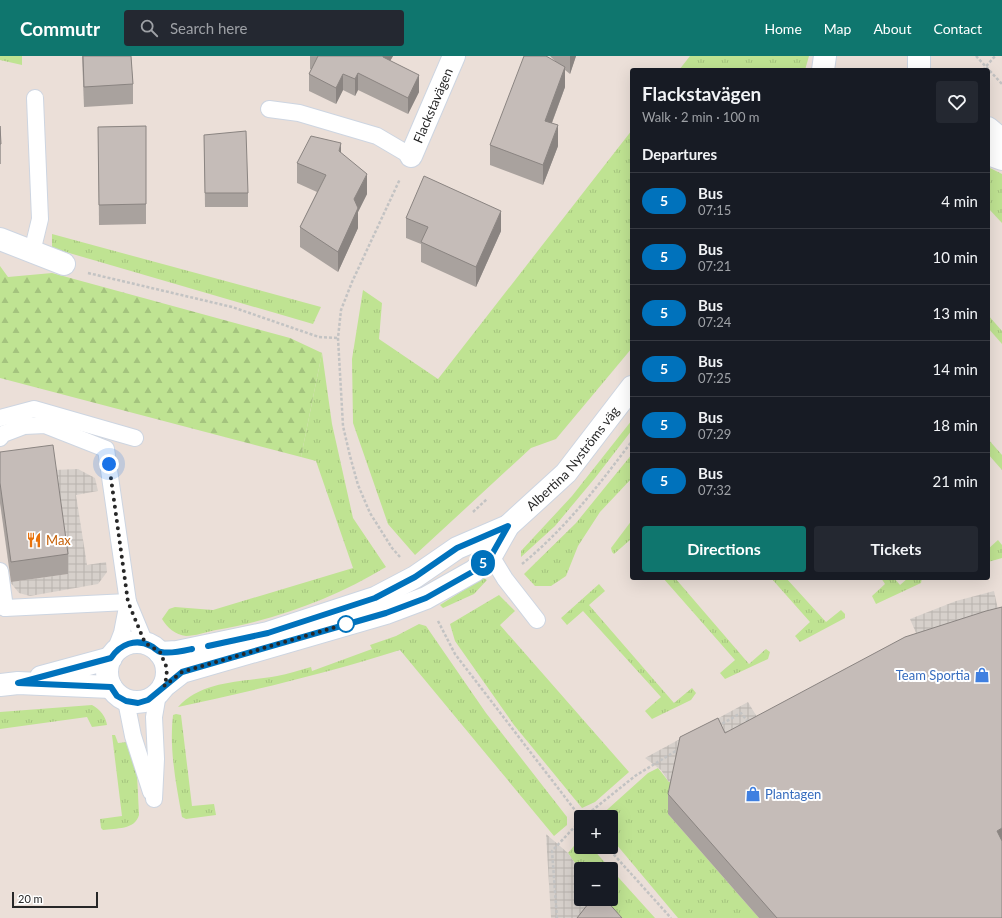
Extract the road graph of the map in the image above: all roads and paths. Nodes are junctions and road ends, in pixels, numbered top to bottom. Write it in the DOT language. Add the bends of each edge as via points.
graph roads {
  1 [pos="454,56"];
  2 [pos="825,56"];
  3 [pos="976,56"];
  4 [pos="995,56"];
  5 [pos="986,67"];
  6 [pos="823,68"];
  7 [pos="990,71"];
  8 [pos="1002,84"];
  9 [pos="35,98"];
  10 [pos="269,109"];
  11 [pos="990,130"];
  12 [pos="1002,140"];
  13 [pos="990,155"];
  14 [pos="411,156"];
  15 [pos="1002,159"];
  16 [pos="0,239"];
  17 [pos="32,252"];
  18 [pos="64,264"];
  19 [pos="338,338"];
  20 [pos="630,390"];
  21 [pos="0,418"];
  22 [pos="0,438"];
  23 [pos="135,438"];
  24 [pos="630,444"];
  25 [pos="508,526"];
  26 [pos="491,556"];
  27 [pos="402,559"];
  28 [pos="0,571"];
  29 [pos="505,579"];
  30 [pos="128,602"];
  31 [pos="3,607"];
  32 [pos="435,616"];
  33 [pos="537,620"];
  34 [pos="152,648"];
  35 [pos="113,655"];
  36 [pos="9,684"];
  37 [pos="161,690"];
  38 [pos="119,694"];
  39 [pos="749,724"];
  40 [pos="715,728"];
  41 [pos="682,747"];
  42 [pos="574,810"];
  43 [pos="593,810"];
  44 [pos="574,827"];
  45 [pos="613,854"];
  46 [pos="556,918"];
  47 [pos="671,918"];
  1 -- 14 [label="street, Flackstavägen"];
  2 -- 6 [label="street"];
  3 -- 5 [label="path"];
  4 -- 5 [label="path"];
  7 -- 8 [label="path"];
  9 -- 17 [label="lane" via="40,219"];
  10 -- 14 [label="lane" via="299,113 377,136"];
  11 -- 12 [label="street"];
  13 -- 15 [label="street"];
  14 -- 19 [label="path" via="349,289 341,310"];
  16 -- 17 [label="street"];
  17 -- 18 [label="street"];
  18 -- 19 [label="path" via="92,274 232,306 319,337"];
  19 -- 27 [label="path" via="343,426 358,485 370,514"];
  20 -- 25 [label="street, Albertina Nyströms väg" via="566,473"];
  21 -- 23 [label="lane" via="34,409"];
  22 -- 30 [label="lane" via="3,434 24,426 45,425 106,449"];
  24 -- 29 [label="path" via="572,517 539,551"];
  25 -- 26 [label="street, Albertina Nyströms väg"];
  25 -- 34 [label="street, Albertina Nyströms väg" via="457,548 415,577 375,598 268,633 177,652"];
  26 -- 29 [label="lane"];
  26 -- 37 [label="street, Albertina Nyströms väg" via="474,571 426,598 386,613 182,672"];
  28 -- 31 [label="lane"];
  29 -- 33 [label="lane"];
  30 -- 31 [label="lane"];
  30 -- 34 [label="lane"];
  30 -- 35 [label="lane" via="122,633"];
  32 -- 42 [label="path" via="455,654"];
  34 -- 35 [label="street" via="127,644"];
  34 -- 37 [label="street" via="166,666 167,676"];
  35 -- 36 [label="street"];
  35 -- 38 [label="street" via="108,664 107,678"];
  36 -- 38 [label="street"];
  37 -- 38 [label="street" via="148,700 138,703"];
  37 -- 38 [label="lane" via="154,717 154,799"];
  39 -- 40 [label="path" via="741,713"];
  41 -- 43 [label="path" via="635,776"];
  44 -- 46 [label="path" via="552,851"];
  45 -- 47 [label="path"];
}
